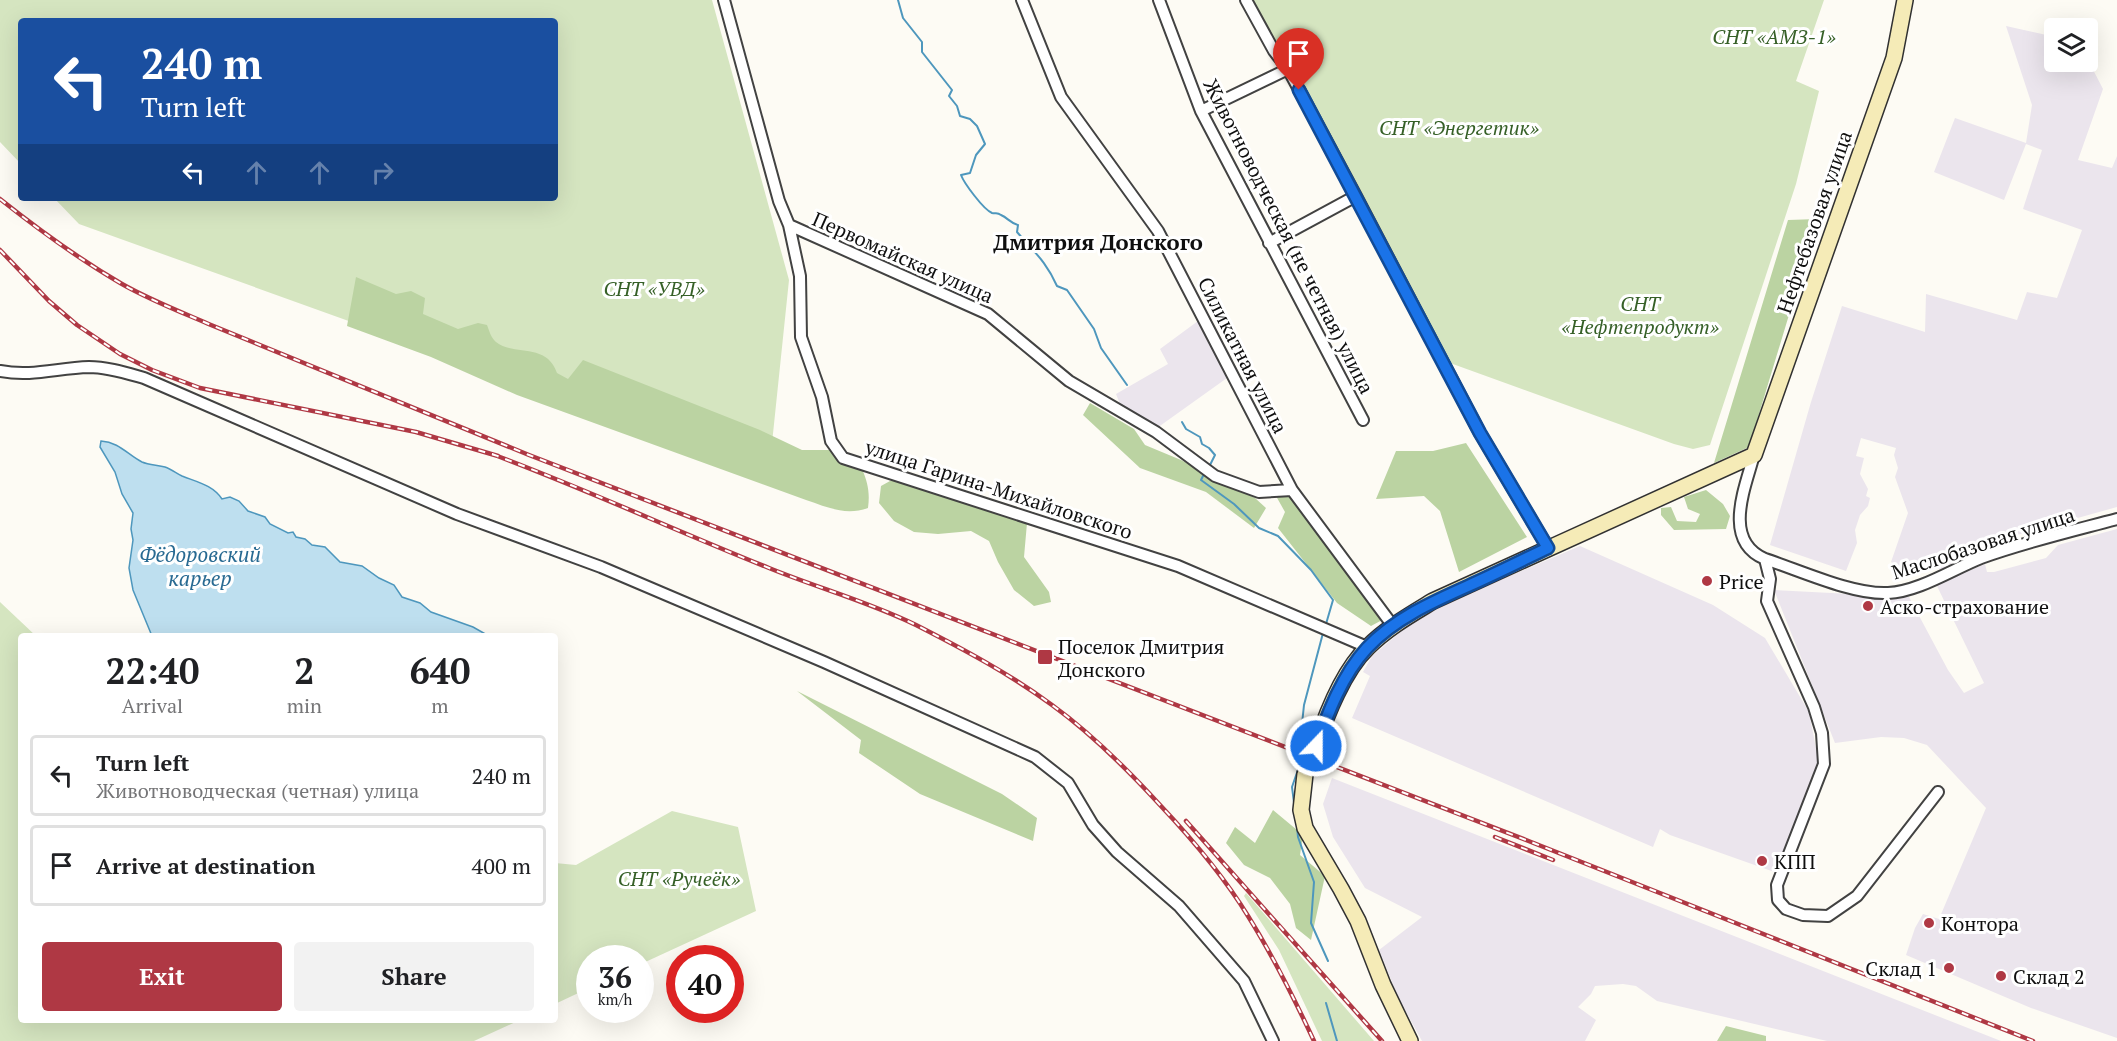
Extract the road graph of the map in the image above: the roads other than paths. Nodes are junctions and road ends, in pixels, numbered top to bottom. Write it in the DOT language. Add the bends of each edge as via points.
graph roads {
  1 [pos="724,0"];
  2 [pos="1022,0"];
  3 [pos="1160,0"];
  4 [pos="1245,0"];
  5 [pos="1905,0"];
  6 [pos="1288,69"];
  7 [pos="1201,111"];
  8 [pos="1356,196"];
  9 [pos="789,225"];
  10 [pos="1269,243"];
  11 [pos="0,371"];
  12 [pos="1363,420"];
  13 [pos="1754,455"];
  14 [pos="1292,490"];
  15 [pos="2117,519"];
  16 [pos="1548,548"];
  17 [pos="1765,559"];
  18 [pos="1393,626"];
  19 [pos="1367,647"];
  20 [pos="1316,746"];
  21 [pos="1305,774"];
  22 [pos="1938,792"];
  23 [pos="1273,1041"];
  24 [pos="1410,1041"];
  1 -- 9 [label="street, Первомайская улица"];
  2 -- 14 [label="street, Силикатная улица" via="1061,97 1158,231"];
  3 -- 7 [label="street, Животноводческая (не четная) улица"];
  4 -- 6 [label="street"];
  5 -- 13 [label="street, Нефтебазовая улица" via="1894,58"];
  6 -- 7 [label="street"];
  6 -- 8 [label="street"];
  7 -- 10 [label="street, Животноводческая (не четная) улица"];
  8 -- 10 [label="street"];
  8 -- 16 [label="street" via="1480,433"];
  9 -- 14 [label="street, Первомайская улица" via="988,314 1069,381 1156,432 1215,476 1259,492"];
  9 -- 19 [label="street, улица Гарина-Михайловского" via="800,276 801,337 822,397 831,441 843,458 1178,566"];
  10 -- 12 [label="street, Животноводческая (не четная) улица"];
  11 -- 23 [label="street" via="34,374 90,367 144,378 457,514 601,567 771,639 1035,757 1068,783 1093,825 1117,852 1179,906 1244,981"];
  13 -- 16 [label="street"];
  13 -- 17 [label="street, Маслобазовая улица" via="1740,526 1747,548"];
  14 -- 18 [label="street, Силикатная улица"];
  15 -- 17 [label="street, Маслобазовая улица" via="2016,547 1888,593 1846,586"];
  16 -- 18 [label="street" via="1433,601"];
  17 -- 22 [label="street" via="1770,579 1767,601 1814,707 1824,764 1777,885 1778,900 1786,909 1803,915 1828,916 1857,896"];
  18 -- 19 [label="street"];
  19 -- 20 [label="street" via="1336,696"];
  21 -- 24 [label="street" via="1301,810 1305,828 1358,921"];
}
